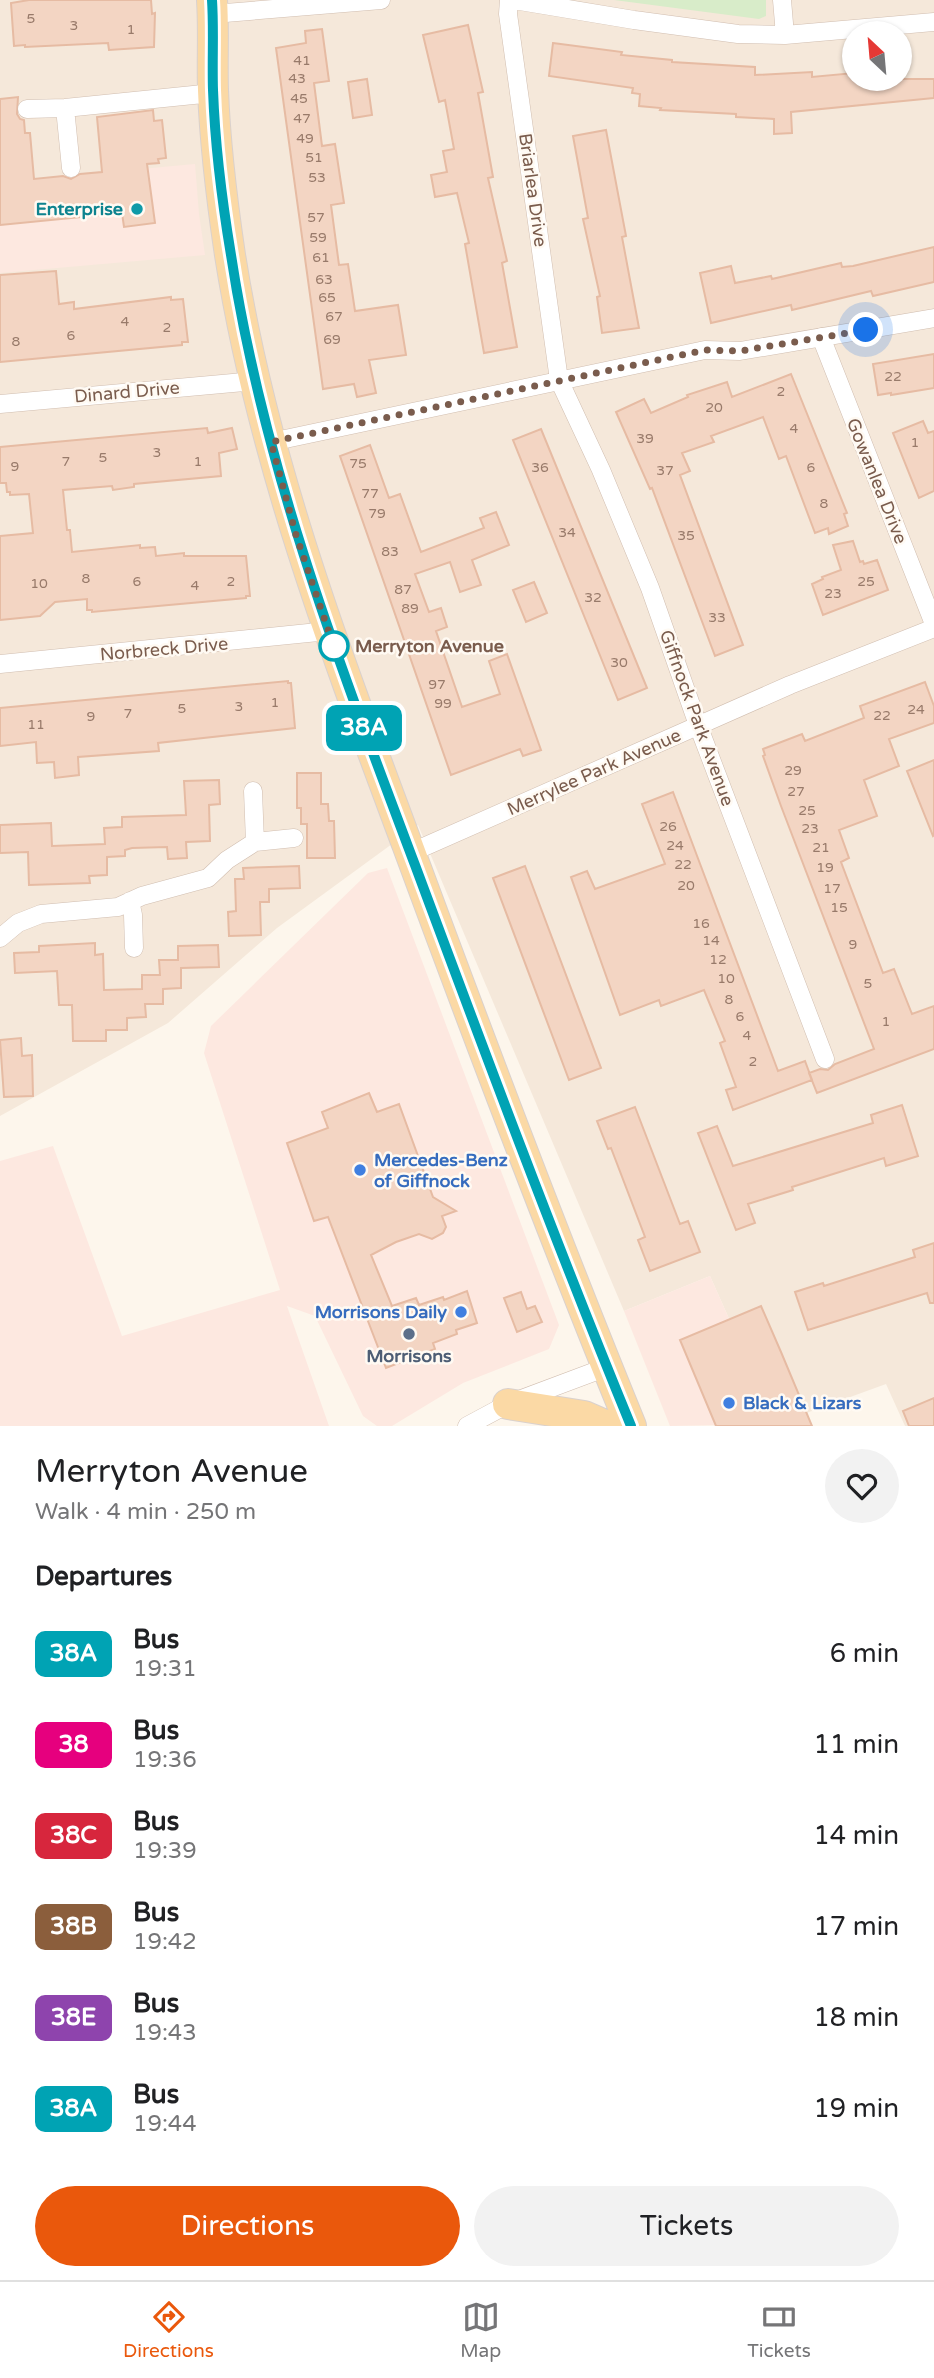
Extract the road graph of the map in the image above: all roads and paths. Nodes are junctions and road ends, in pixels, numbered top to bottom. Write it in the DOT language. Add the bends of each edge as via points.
graph roads {
  1 [pos="381,0"];
  2 [pos="512,0"];
  3 [pos="782,0"];
  4 [pos="212,7"];
  5 [pos="934,22"];
  6 [pos="785,35"];
  7 [pos="213,93"];
  8 [pos="65,108"];
  9 [pos="27,109"];
  10 [pos="71,168"];
  11 [pos="934,318"];
  12 [pos="821,337"];
  13 [pos="559,380"];
  14 [pos="255,381"];
  15 [pos="0,404"];
  16 [pos="271,442"];
  17 [pos="934,626"];
  18 [pos="328,631"];
  19 [pos="0,664"];
  20 [pos="698,725"];
  21 [pos="253,791"];
  22 [pos="294,838"];
  23 [pos="255,842"];
  24 [pos="410,853"];
  25 [pos="130,901"];
  26 [pos="0,938"];
  27 [pos="134,948"];
  28 [pos="825,1059"];
  29 [pos="607,1367"];
  30 [pos="508,1404"];
  31 [pos="467,1426"];
  32 [pos="607,1426"];
  33 [pos="631,1426"];
  1 -- 4 [label="street"];
  2 -- 6 [label="street" via="738,34"];
  2 -- 13 [label="street, Briarlea Drive" via="508,14"];
  3 -- 6 [label="street"];
  4 -- 7 [label="main road"];
  5 -- 6 [label="street"];
  7 -- 8 [label="street"];
  7 -- 14 [label="main road" via="231,256"];
  8 -- 9 [label="street"];
  8 -- 10 [label="street"];
  11 -- 12 [label="street"];
  12 -- 13 [label="street" via="740,351 705,350"];
  12 -- 17 [label="street, Gowanlea Drive"];
  13 -- 16 [label="street"];
  13 -- 20 [label="street, Giffnock Park Avenue" via="650,589"];
  14 -- 15 [label="street, Dinard Drive"];
  14 -- 16 [label="main road"];
  16 -- 18 [label="main road"];
  17 -- 20 [label="street, Merrylee Park Avenue"];
  18 -- 19 [label="street, Norbreck Drive"];
  18 -- 24 [label="main road"];
  20 -- 24 [label="street, Merrylee Park Avenue"];
  20 -- 28 [label="street, Giffnock Park Avenue"];
  21 -- 23 [label="street"];
  22 -- 23 [label="street"];
  23 -- 25 [label="street" via="208,878"];
  24 -- 29 [label="main road"];
  25 -- 26 [label="street" via="118,907 41,914 18,923"];
  25 -- 27 [label="street"];
  29 -- 30 [label="street"];
  29 -- 33 [label="main road"];
  30 -- 31 [label="street"];
  30 -- 32 [label="main road" via="584,1416"];
}
